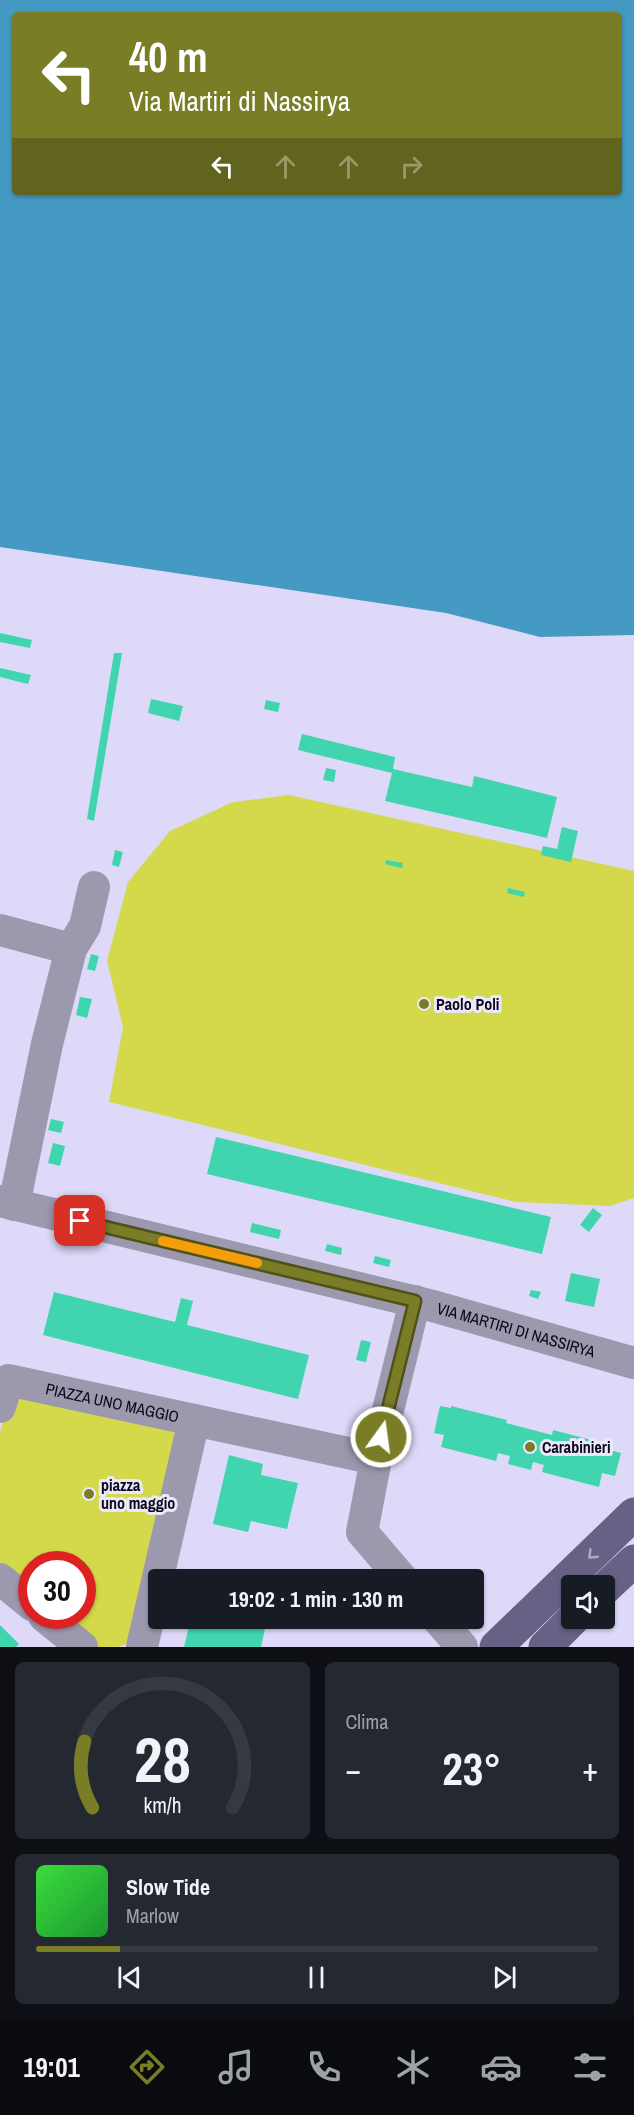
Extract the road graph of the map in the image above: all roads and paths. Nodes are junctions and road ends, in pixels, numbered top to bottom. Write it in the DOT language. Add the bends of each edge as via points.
graph roads {
  1 [pos="94,886"];
  2 [pos="0,930"];
  3 [pos="71,949"];
  4 [pos="7,1203"];
  5 [pos="415,1301"];
  6 [pos="634,1363"];
  7 [pos="0,1407"];
  8 [pos="194,1420"];
  9 [pos="376,1459"];
  10 [pos="634,1514"];
  11 [pos="634,1561"];
  12 [pos="394,1569"];
  13 [pos="0,1579"];
  14 [pos="615,1579"];
  15 [pos="18,1594"];
  16 [pos="60,1629"];
  17 [pos="446,1629"];
  18 [pos="563,1629"];
  19 [pos="82,1647"];
  20 [pos="142,1647"];
  21 [pos="462,1647"];
  22 [pos="496,1647"];
  23 [pos="545,1647"];
  1 -- 3 [label="street" via="84,926"];
  2 -- 3 [label="street"];
  3 -- 4 [label="street"];
  4 -- 5 [label="street, VIA MARTIRI DI NASSIRYA"];
  5 -- 6 [label="street, VIA MARTIRI DI NASSIRYA"];
  5 -- 9 [label="street"];
  7 -- 8 [label="street, PIAZZA UNO MAGGIO" via="8,1380"];
  8 -- 9 [label="street"];
  8 -- 20 [label="street, PIAZZA UNO MAGGIO"];
  9 -- 12 [label="street" via="362,1532"];
  10 -- 22 [label="main road, one-way"];
  11 -- 14 [label="main road"];
  13 -- 15 [label="street"];
  16 -- 19 [label="street"];
  17 -- 21 [label="street"];
  18 -- 23 [label="main road"];
}
